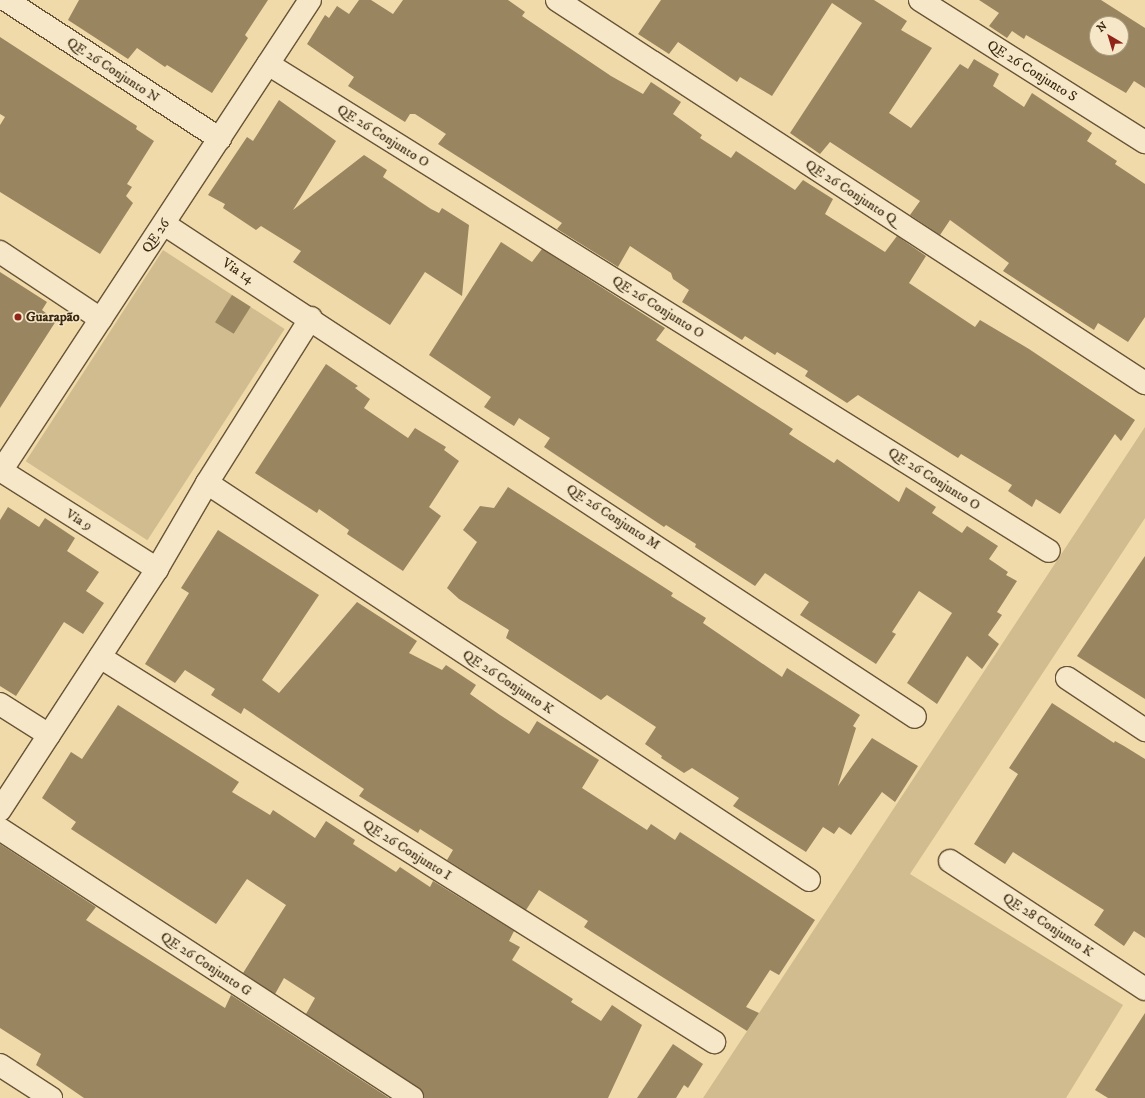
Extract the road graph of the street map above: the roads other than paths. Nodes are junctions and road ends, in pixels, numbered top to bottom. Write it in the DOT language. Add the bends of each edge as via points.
graph roads {
  1 [pos="6,0"];
  2 [pos="310,0"];
  3 [pos="557,0"];
  4 [pos="920,0"];
  5 [pos="268,64"];
  6 [pos="220,139"];
  7 [pos="1145,142"];
  8 [pos="164,224"];
  9 [pos="0,252"];
  10 [pos="311,318"];
  11 [pos="101,319"];
  12 [pos="1145,383"];
  13 [pos="1,470"];
  14 [pos="207,483"];
  15 [pos="1049,551"];
  16 [pos="157,569"];
  17 [pos="100,657"];
  18 [pos="1067,678"];
  19 [pos="0,704"];
  20 [pos="916,717"];
  21 [pos="1145,730"];
  22 [pos="49,735"];
  23 [pos="0,810"];
  24 [pos="0,829"];
  25 [pos="950,861"];
  26 [pos="809,880"];
  27 [pos="1145,989"];
  28 [pos="714,1042"];
  29 [pos="0,1065"];
  30 [pos="51,1098"];
  31 [pos="412,1098"];
  1 -- 6 [label="street, QE 26 Conjunto N"];
  2 -- 5 [label="street, QE 26"];
  3 -- 12 [label="street, QE 26 Conjunto Q"];
  4 -- 7 [label="street, QE 26 Conjunto S"];
  5 -- 6 [label="street, QE 26"];
  5 -- 15 [label="street, QE 26 Conjunto O"];
  6 -- 8 [label="street, QE 26"];
  8 -- 10 [label="street, Via 14"];
  8 -- 11 [label="street, QE 26"];
  9 -- 11 [label="street"];
  10 -- 14 [label="street"];
  10 -- 20 [label="street, QE 26 Conjunto M"];
  11 -- 13 [label="street, QE 26"];
  13 -- 16 [label="street, Via 9"];
  14 -- 16 [label="street"];
  14 -- 26 [label="street, QE 26 Conjunto K"];
  16 -- 17 [label="street"];
  17 -- 22 [label="street"];
  17 -- 28 [label="street, QE 26 Conjunto I"];
  18 -- 21 [label="street"];
  19 -- 22 [label="street"];
  22 -- 23 [label="street"];
  24 -- 31 [label="street, QE 26 Conjunto G"];
  25 -- 27 [label="street, QE 28 Conjunto K"];
  29 -- 30 [label="street"];
}
